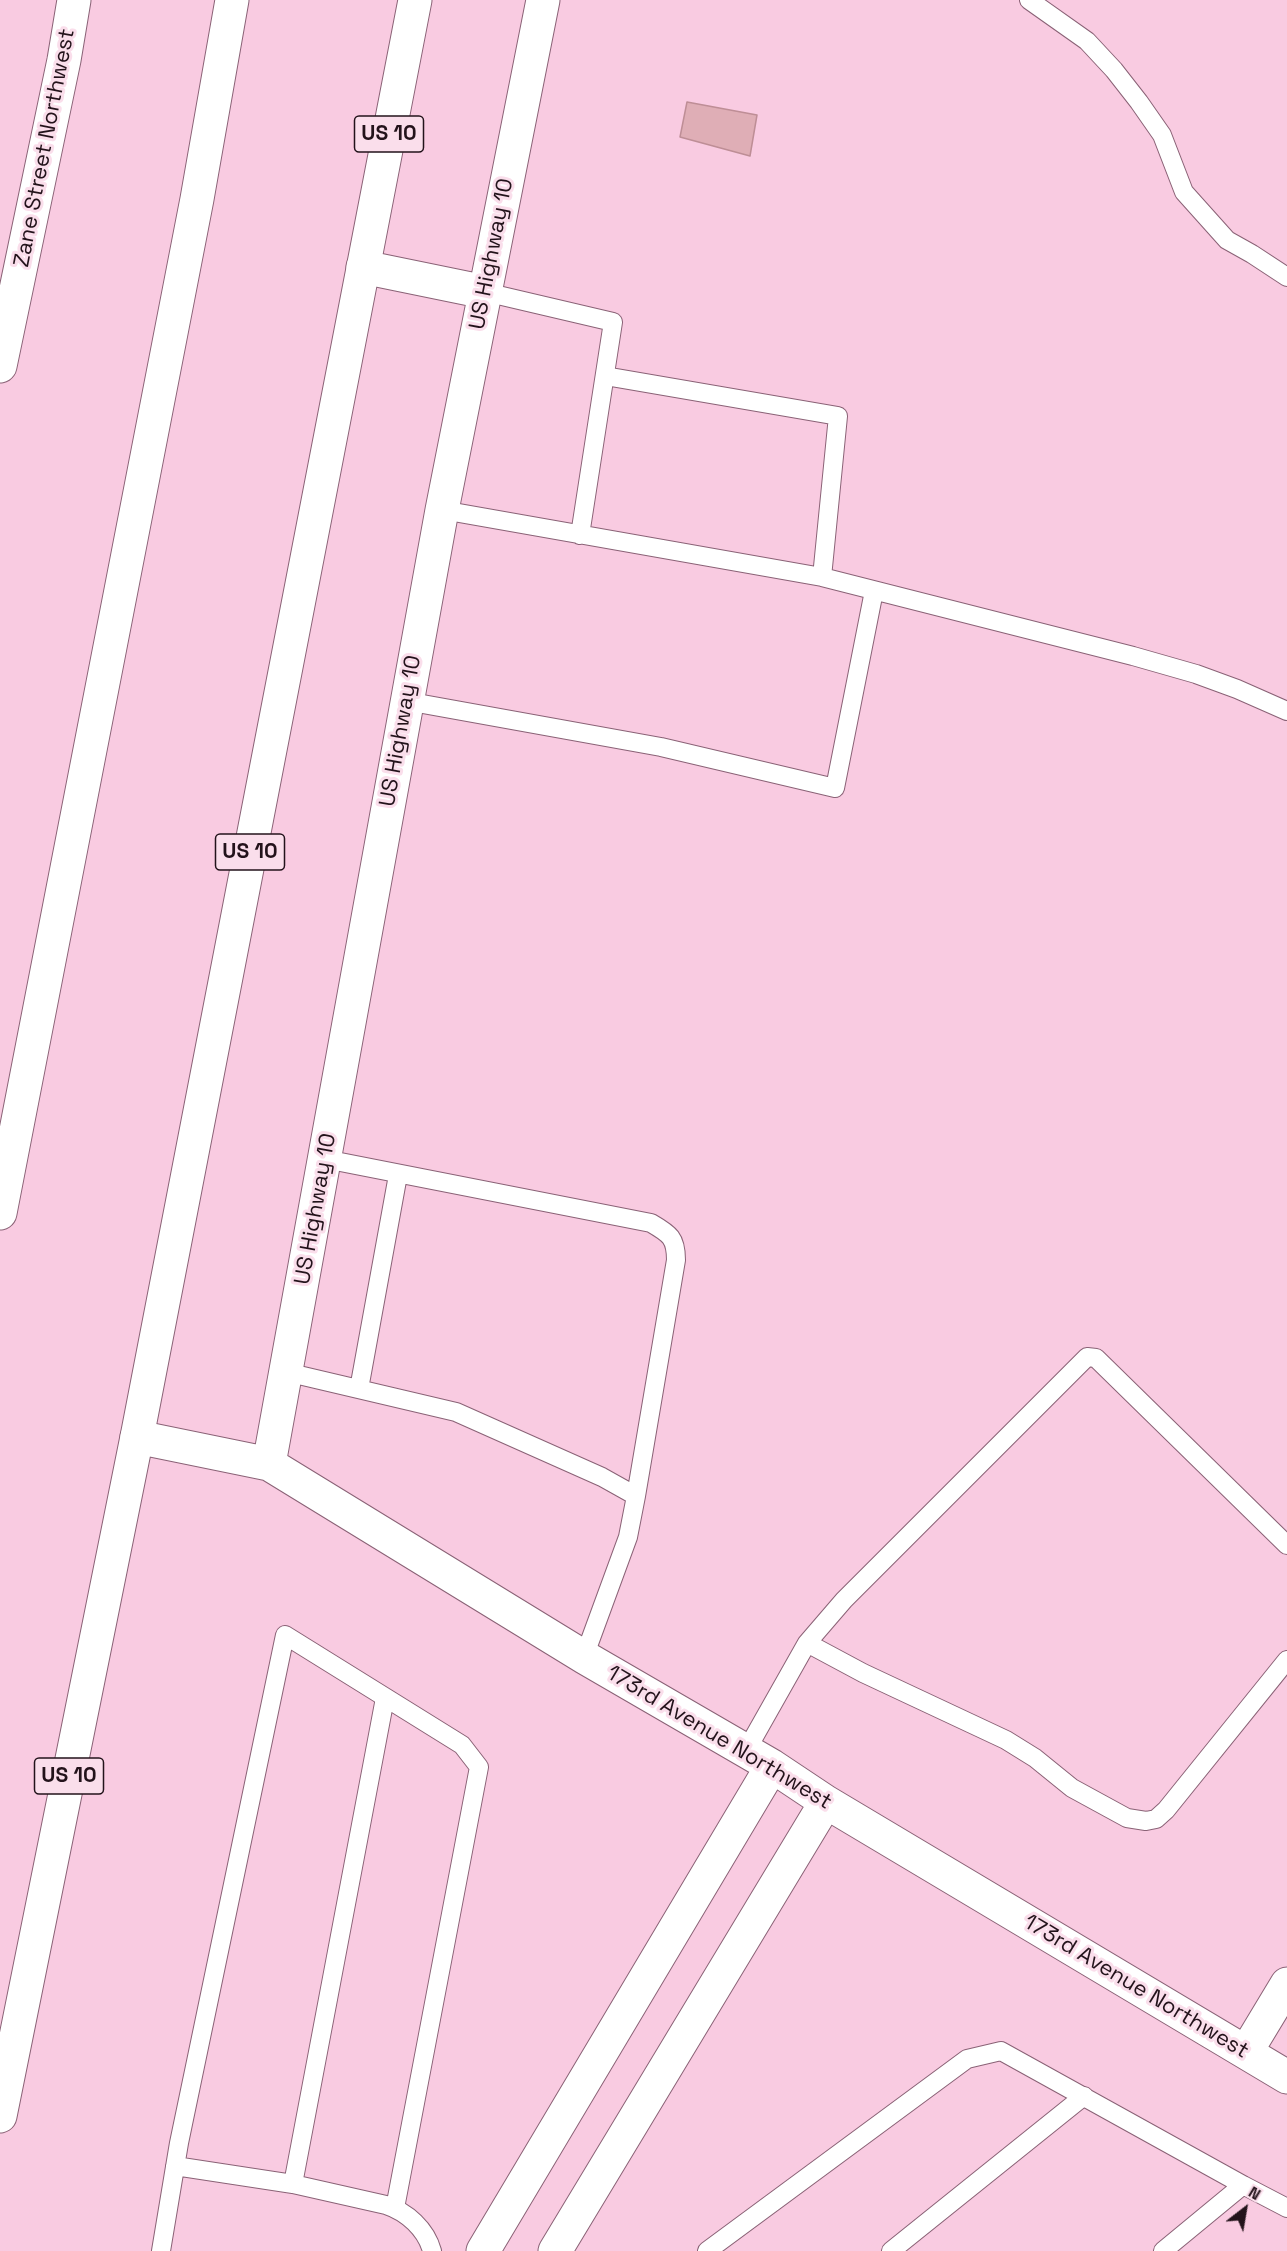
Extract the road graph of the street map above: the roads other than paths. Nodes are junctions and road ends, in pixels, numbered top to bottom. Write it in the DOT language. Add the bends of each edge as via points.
graph roads {
  1 [pos="74,0"];
  2 [pos="232,0"];
  3 [pos="415,0"];
  4 [pos="543,0"];
  5 [pos="1029,0"];
  6 [pos="363,267"];
  7 [pos="1287,277"];
  8 [pos="485,292"];
  9 [pos="0,366"];
  10 [pos="605,376"];
  11 [pos="442,510"];
  12 [pos="580,535"];
  13 [pos="822,577"];
  14 [pos="874,591"];
  15 [pos="406,700"];
  16 [pos="1287,711"];
  17 [pos="325,1159"];
  18 [pos="398,1175"];
  19 [pos="0,1213"];
  20 [pos="286,1372"];
  21 [pos="359,1389"];
  22 [pos="137,1437"];
  23 [pos="269,1464"];
  24 [pos="636,1496"];
  25 [pos="1287,1545"];
  26 [pos="807,1643"];
  27 [pos="584,1658"];
  28 [pos="1287,1660"];
  29 [pos="385,1698"];
  30 [pos="759,1759"];
  31 [pos="826,1802"];
  32 [pos="1287,1984"];
  33 [pos="1246,2052"];
  34 [pos="1287,2077"];
  35 [pos="1084,2096"];
  36 [pos="0,2115"];
  37 [pos="175,2166"];
  38 [pos="293,2184"];
  39 [pos="1243,2185"];
  40 [pos="394,2208"];
  41 [pos="1287,2208"];
  42 [pos="161,2251"];
  43 [pos="432,2251"];
  44 [pos="483,2251"];
  45 [pos="555,2251"];
  46 [pos="707,2251"];
  47 [pos="891,2251"];
  48 [pos="1163,2251"];
  1 -- 9 [label="main road, Zane Street Northwest"];
  2 -- 19 [label="main road" via="197,199"];
  3 -- 6 [label="main road, US 10"];
  4 -- 8 [label="main road, US Highway 10"];
  5 -- 7 [label="lane" via="1087,40 1114,70 1162,135 1184,192 1227,240"];
  6 -- 8 [label="main road"];
  6 -- 22 [label="main road, US 10"];
  8 -- 10 [label="lane" via="613,322"];
  8 -- 11 [label="main road, US Highway 10"];
  10 -- 12 [label="lane"];
  10 -- 13 [label="lane" via="838,416"];
  11 -- 12 [label="lane"];
  11 -- 15 [label="main road, US Highway 10"];
  12 -- 13 [label="lane"];
  13 -- 14 [label="lane"];
  14 -- 15 [label="lane" via="835,788 661,747"];
  14 -- 16 [label="lane" via="1196,674"];
  15 -- 17 [label="main road, US Highway 10"];
  17 -- 18 [label="lane"];
  17 -- 20 [label="main road, US Highway 10"];
  18 -- 21 [label="lane"];
  18 -- 24 [label="lane" via="651,1223 668,1232 676,1245 676,1260"];
  20 -- 21 [label="lane"];
  20 -- 23 [label="main road, US Highway 10"];
  21 -- 24 [label="lane" via="456,1412"];
  22 -- 23 [label="main road, 173rd Avenue Northwest"];
  22 -- 36 [label="main road, US 10"];
  23 -- 27 [label="main road, 173rd Avenue Northwest"];
  24 -- 27 [label="lane" via="628,1538"];
  25 -- 26 [label="lane" via="1096,1358 1087,1357 844,1599"];
  26 -- 28 [label="lane" via="1006,1740 1072,1788 1127,1818 1146,1821 1156,1819 1166,1810"];
  26 -- 30 [label="lane"];
  27 -- 30 [label="main road, 173rd Avenue Northwest"];
  29 -- 37 [label="lane" via="285,1635"];
  29 -- 38 [label="lane"];
  29 -- 40 [label="lane" via="462,1745 479,1767"];
  30 -- 31 [label="main road, 173rd Avenue Northwest"];
  30 -- 44 [label="main road"];
  31 -- 33 [label="main road, 173rd Avenue Northwest"];
  31 -- 45 [label="main road"];
  32 -- 33 [label="main road"];
  33 -- 34 [label="main road, 173rd Avenue Northwest"];
  35 -- 39 [label="lane"];
  35 -- 46 [label="lane" via="1001,2051 967,2059"];
  35 -- 47 [label="lane"];
  37 -- 38 [label="lane"];
  37 -- 42 [label="lane"];
  38 -- 40 [label="lane"];
  39 -- 41 [label="lane"];
  39 -- 48 [label="lane"];
  40 -- 43 [label="lane" via="420,2227"];
}
